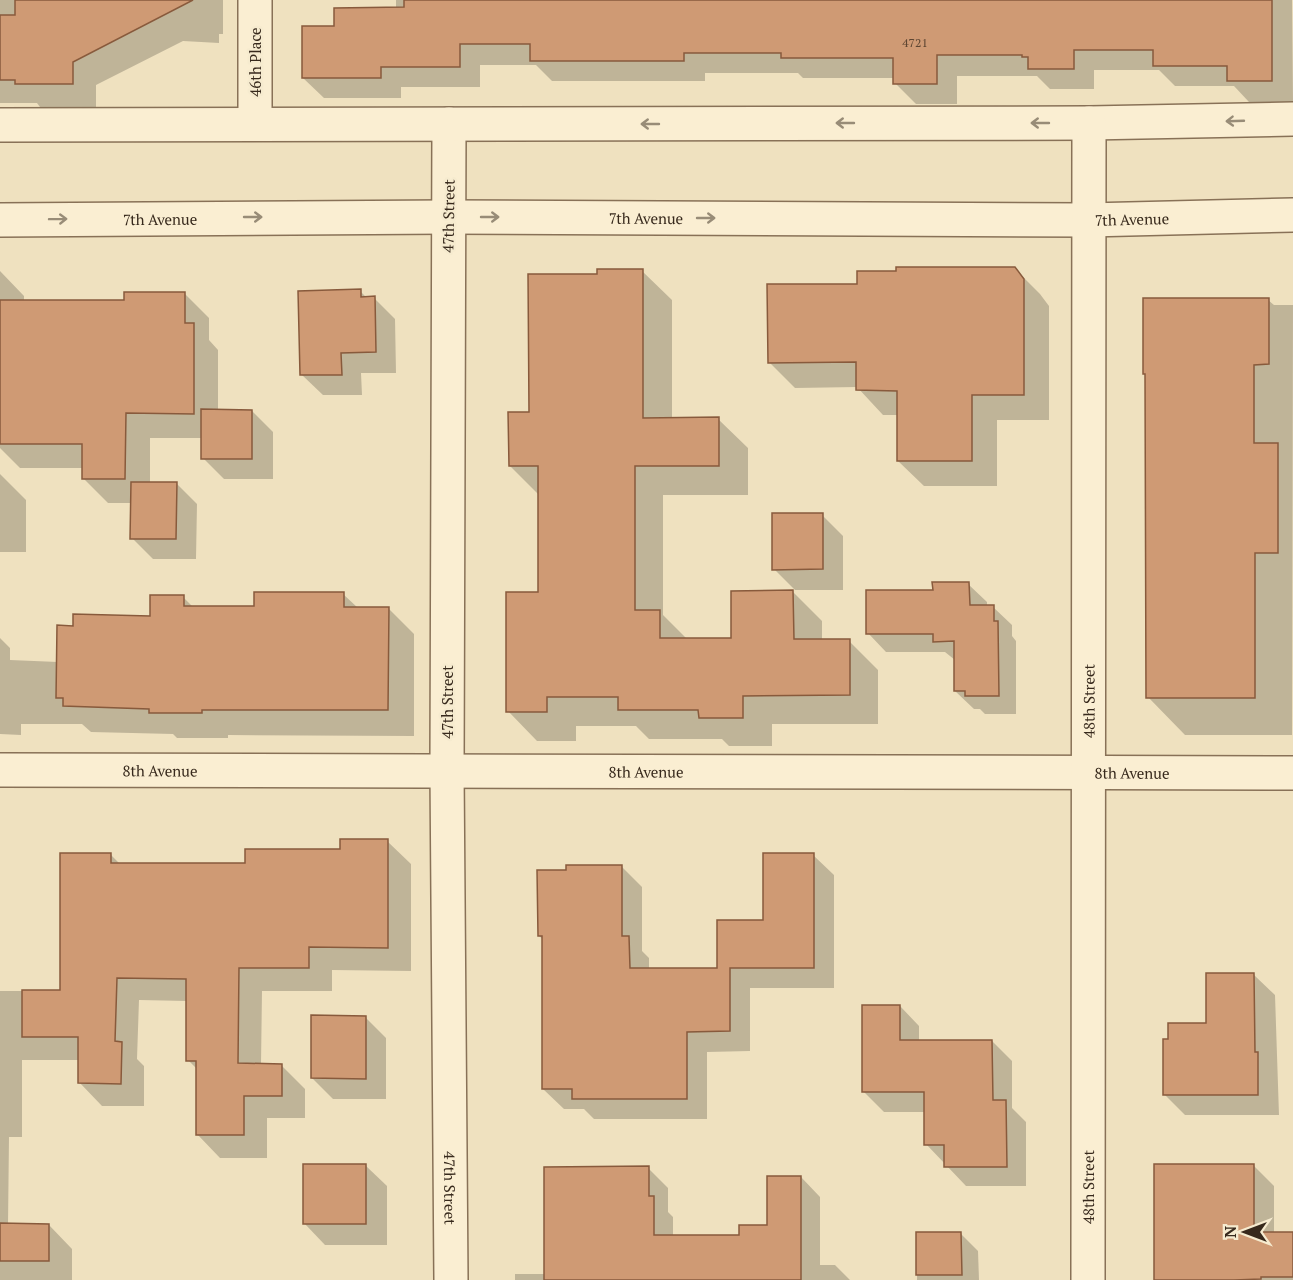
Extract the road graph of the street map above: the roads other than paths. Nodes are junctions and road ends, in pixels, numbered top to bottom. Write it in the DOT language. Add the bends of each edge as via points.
graph roads {
  1 [pos="255,0"];
  2 [pos="1293,119"];
  3 [pos="1089,123"];
  4 [pos="255,124"];
  5 [pos="449,124"];
  6 [pos="0,125"];
  7 [pos="1293,215"];
  8 [pos="448,217"];
  9 [pos="0,220"];
  10 [pos="1088,220"];
  11 [pos="0,770"];
  12 [pos="447,771"];
  13 [pos="1293,773"];
  14 [pos="1088,774"];
  15 [pos="451,1280"];
  16 [pos="1088,1280"];
  1 -- 4 [label="street, 46th Place"];
  2 -- 3 [label="street, one-way"];
  3 -- 5 [label="street, one-way"];
  3 -- 10 [label="street, 48th Street"];
  4 -- 5 [label="street"];
  4 -- 6 [label="street"];
  5 -- 8 [label="street, 47th Street"];
  7 -- 10 [label="street, 7th Avenue"];
  9 -- 8 [label="street, 7th Avenue, one-way"];
  8 -- 10 [label="street, 7th Avenue, one-way"];
  8 -- 12 [label="street, 47th Street"];
  10 -- 14 [label="street, 48th Street"];
  11 -- 12 [label="street, 8th Avenue"];
  12 -- 14 [label="street, 8th Avenue"];
  12 -- 15 [label="street, 47th Street"];
  13 -- 14 [label="street, 8th Avenue"];
  14 -- 16 [label="street, 48th Street"];
}
